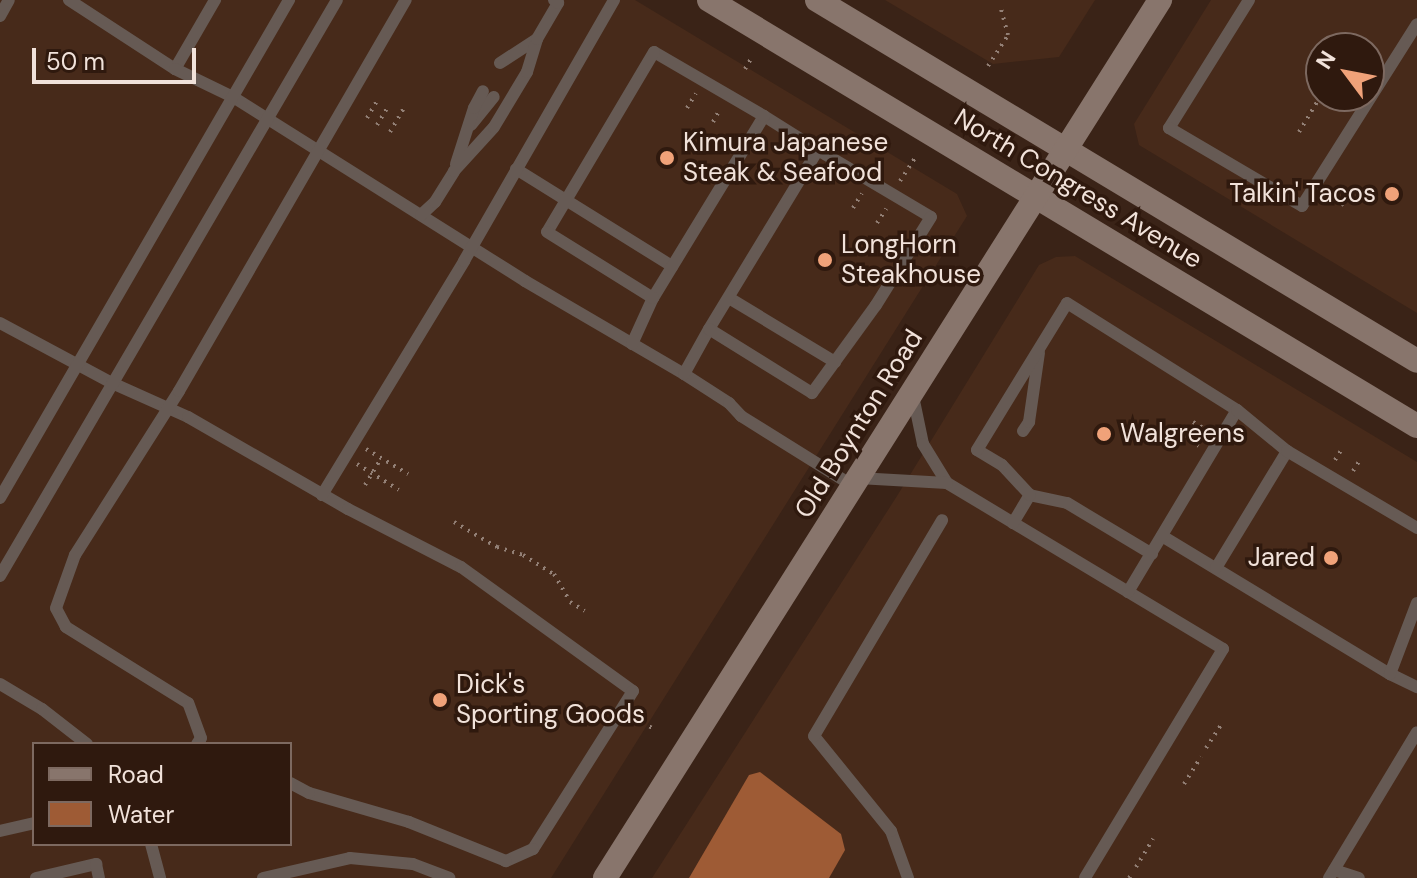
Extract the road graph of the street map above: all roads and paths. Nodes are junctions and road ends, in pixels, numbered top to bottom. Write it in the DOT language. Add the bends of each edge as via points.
graph roads {
  1 [pos="9,0"];
  2 [pos="69,0"];
  3 [pos="215,0"];
  4 [pos="289,0"];
  5 [pos="337,0"];
  6 [pos="406,0"];
  7 [pos="554,0"];
  8 [pos="614,0"];
  9 [pos="709,0"];
  10 [pos="817,0"];
  11 [pos="1160,0"];
  12 [pos="1249,0"];
  13 [pos="1000,6"];
  14 [pos="0,16"];
  15 [pos="1417,24"];
  16 [pos="537,39"];
  17 [pos="752,57"];
  18 [pos="506,63"];
  19 [pos="988,66"];
  20 [pos="175,69"];
  21 [pos="745,69"];
  22 [pos="697,92"];
  23 [pos="488,94"];
  24 [pos="233,97"];
  25 [pos="378,99"];
  26 [pos="389,105"];
  27 [pos="405,106"];
  28 [pos="722,107"];
  29 [pos="687,108"];
  30 [pos="1311,112"];
  31 [pos="764,116"];
  32 [pos="367,118"];
  33 [pos="267,119"];
  34 [pos="713,122"];
  35 [pos="377,125"];
  36 [pos="390,132"];
  37 [pos="1299,132"];
  38 [pos="1066,149"];
  39 [pos="818,150"];
  40 [pos="318,152"];
  41 [pos="916,156"];
  42 [pos="516,169"];
  43 [pos="454,171"];
  44 [pos="899,183"];
  45 [pos="862,192"];
  46 [pos="1324,192"];
  47 [pos="1036,196"];
  48 [pos="566,200"];
  49 [pos="1344,205"];
  50 [pos="887,207"];
  51 [pos="853,208"];
  52 [pos="421,215"];
  53 [pos="877,223"];
  54 [pos="472,247"];
  55 [pos="672,266"];
  56 [pos="653,298"];
  57 [pos="729,298"];
  58 [pos="0,323"];
  59 [pos="709,329"];
  60 [pos="632,344"];
  61 [pos="1040,346"];
  62 [pos="1417,361"];
  63 [pos="835,362"];
  64 [pos="78,365"];
  65 [pos="684,374"];
  66 [pos="112,383"];
  67 [pos="912,392"];
  68 [pos="168,408"];
  69 [pos="1237,410"];
  70 [pos="1193,422"];
  71 [pos="1417,426"];
  72 [pos="1023,431"];
  73 [pos="1208,431"];
  74 [pos="1184,437"];
  75 [pos="1199,446"];
  76 [pos="1343,447"];
  77 [pos="365,448"];
  78 [pos="1287,451"];
  79 [pos="381,458"];
  80 [pos="1361,458"];
  81 [pos="1334,462"];
  82 [pos="355,463"];
  83 [pos="372,473"];
  84 [pos="1352,473"];
  85 [pos="408,474"];
  86 [pos="855,482"];
  87 [pos="947,483"];
  88 [pos="365,485"];
  89 [pos="399,490"];
  90 [pos="322,495"];
  91 [pos="1030,495"];
  92 [pos="0,498"];
  93 [pos="942,520"];
  94 [pos="454,522"];
  95 [pos="1013,523"];
  96 [pos="1417,528"];
  97 [pos="1162,536"];
  98 [pos="1152,554"];
  99 [pos="1216,568"];
  100 [pos="0,576"];
  101 [pos="1128,592"];
  102 [pos="1417,603"];
  103 [pos="585,611"];
  104 [pos="1390,674"];
  105 [pos="0,684"];
  106 [pos="1417,687"];
  107 [pos="636,718"];
  108 [pos="1222,723"];
  109 [pos="655,730"];
  110 [pos="1417,732"];
  111 [pos="199,741"];
  112 [pos="84,742"];
  113 [pos="1206,748"];
  114 [pos="1201,757"];
  115 [pos="292,784"];
  116 [pos="1184,784"];
  117 [pos="32,823"];
  118 [pos="0,831"];
  119 [pos="1153,839"];
  120 [pos="152,846"];
  121 [pos="1136,867"];
  122 [pos="1332,874"];
  123 [pos="36,878"];
  124 [pos="99,878"];
  125 [pos="160,878"];
  126 [pos="263,878"];
  127 [pos="449,878"];
  128 [pos="605,878"];
  129 [pos="908,878"];
  130 [pos="1085,878"];
  131 [pos="1359,878"];
  1 -- 14 [label="lane"];
  2 -- 20 [label="lane"];
  3 -- 20 [label="lane"];
  4 -- 24 [label="lane"];
  5 -- 33 [label="lane"];
  6 -- 40 [label="lane"];
  7 -- 16 [label="lane" via="558,3"];
  8 -- 42 [label="lane"];
  9 -- 47 [label="main road, North Congress Avenue"];
  10 -- 38 [label="main road, North Congress Avenue"];
  11 -- 38 [label="main road, Old Boynton Road"];
  12 -- 15 [label="lane" via="1169,128 1302,206"];
  13 -- 19 [label="path" via="1008,35"];
  16 -- 18 [label="lane"];
  16 -- 43 [label="lane" via="527,72 494,127"];
  17 -- 21 [label="path"];
  20 -- 24 [label="lane"];
  22 -- 29 [label="path"];
  23 -- 43 [label="lane" via="474,108"];
  24 -- 33 [label="lane"];
  24 -- 64 [label="lane"];
  25 -- 32 [label="path"];
  26 -- 35 [label="path"];
  27 -- 36 [label="path"];
  28 -- 34 [label="path"];
  30 -- 37 [label="path"];
  31 -- 39 [label="lane"];
  31 -- 48 [label="lane" via="654,52"];
  31 -- 55 [label="lane"];
  33 -- 40 [label="lane"];
  33 -- 66 [label="lane"];
  38 -- 47 [label="main road, Old Boynton Road"];
  38 -- 62 [label="main road, North Congress Avenue"];
  39 -- 57 [label="lane"];
  39 -- 63 [label="lane" via="931,217"];
  40 -- 52 [label="lane"];
  40 -- 68 [label="lane"];
  41 -- 44 [label="path"];
  42 -- 48 [label="lane"];
  42 -- 54 [label="lane"];
  43 -- 52 [label="lane"];
  45 -- 51 [label="path"];
  46 -- 49 [label="path"];
  47 -- 67 [label="main road, Old Boynton Road"];
  47 -- 71 [label="main road, North Congress Avenue"];
  48 -- 55 [label="lane"];
  48 -- 56 [label="lane" via="547,232"];
  50 -- 53 [label="path"];
  52 -- 54 [label="lane"];
  54 -- 60 [label="lane"];
  54 -- 90 [label="lane"];
  55 -- 56 [label="lane"];
  56 -- 60 [label="lane"];
  57 -- 59 [label="lane"];
  57 -- 63 [label="lane"];
  58 -- 64 [label="lane"];
  59 -- 63 [label="lane" via="812,393"];
  59 -- 65 [label="lane"];
  60 -- 65 [label="lane"];
  61 -- 69 [label="lane" via="1067,303"];
  61 -- 72 [label="lane" via="1029,422"];
  61 -- 91 [label="lane" via="977,450 1005,460"];
  64 -- 66 [label="lane"];
  64 -- 92 [label="lane"];
  65 -- 86 [label="lane" via="741,416"];
  66 -- 68 [label="lane"];
  66 -- 100 [label="lane"];
  67 -- 86 [label="main road, Old Boynton Road"];
  67 -- 87 [label="lane" via="923,444"];
  68 -- 90 [label="lane"];
  68 -- 111 [label="lane" via="75,555 56,608 66,627 188,703"];
  69 -- 78 [label="lane"];
  69 -- 97 [label="lane"];
  70 -- 73 [label="path"];
  74 -- 75 [label="path"];
  76 -- 81 [label="path"];
  77 -- 79 [label="path"];
  78 -- 96 [label="lane"];
  78 -- 99 [label="lane"];
  79 -- 83 [label="path"];
  79 -- 85 [label="path"];
  80 -- 84 [label="path"];
  82 -- 83 [label="path"];
  83 -- 88 [label="path"];
  83 -- 89 [label="path"];
  86 -- 87 [label="lane"];
  86 -- 128 [label="main road, Old Boynton Road"];
  87 -- 95 [label="lane"];
  90 -- 115 [label="lane" via="461,567 633,691 533,849 506,861"];
  91 -- 95 [label="lane"];
  91 -- 98 [label="lane" via="1067,503"];
  93 -- 129 [label="lane" via="814,736 891,831"];
  94 -- 103 [label="path" via="554,574 570,602"];
  95 -- 101 [label="lane"];
  97 -- 98 [label="lane"];
  97 -- 99 [label="lane"];
  98 -- 101 [label="lane"];
  99 -- 104 [label="lane"];
  101 -- 130 [label="lane" via="1223,649"];
  102 -- 104 [label="lane"];
  104 -- 106 [label="lane"];
  105 -- 112 [label="lane"];
  107 -- 109 [label="path"];
  108 -- 113 [label="path"];
  110 -- 122 [label="lane"];
  114 -- 116 [label="path"];
  117 -- 118 [label="lane"];
  119 -- 121 [label="path"];
  120 -- 125 [label="lane"];
  122 -- 131 [label="lane"];
  123 -- 124 [label="lane" via="96,864"];
  126 -- 127 [label="lane" via="350,858 413,864"];
}
